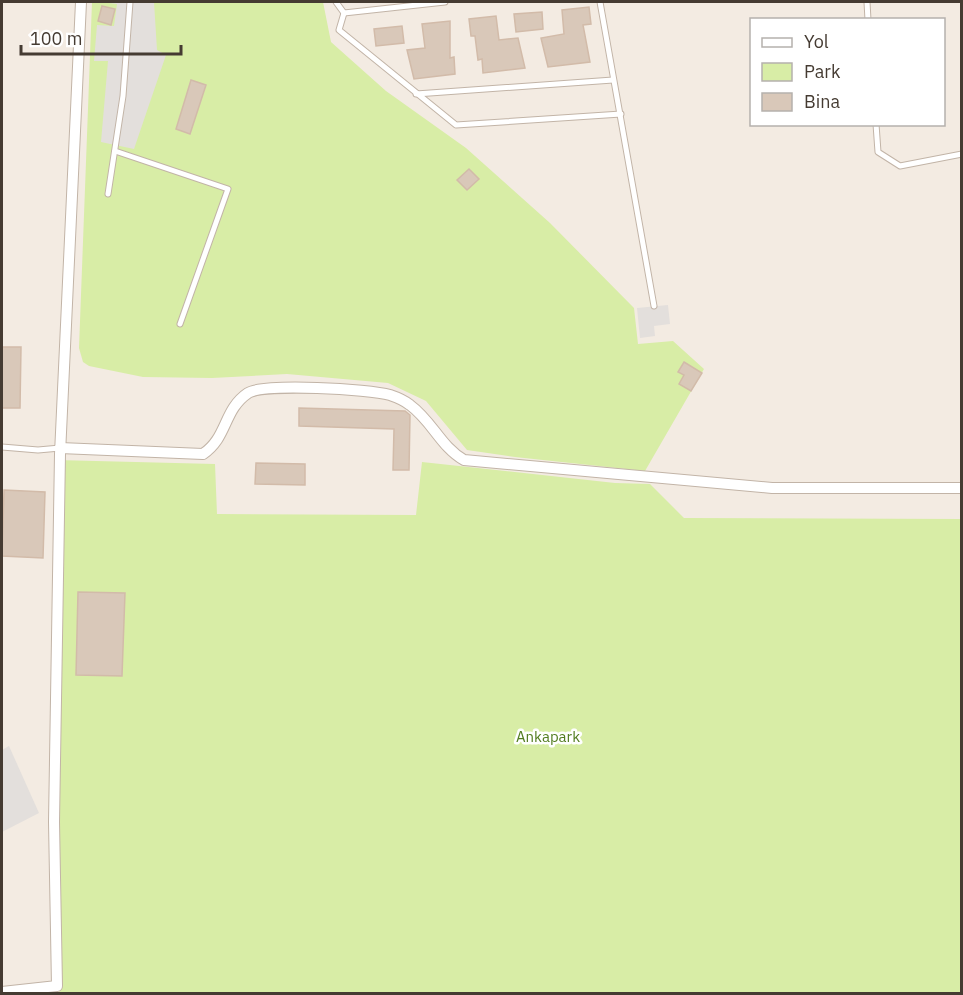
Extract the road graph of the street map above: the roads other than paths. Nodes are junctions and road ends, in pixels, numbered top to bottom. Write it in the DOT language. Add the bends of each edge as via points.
graph roads {
  1 [pos="81,2"];
  2 [pos="130,2"];
  3 [pos="336,2"];
  4 [pos="387,2"];
  5 [pos="445,2"];
  6 [pos="600,2"];
  7 [pos="867,2"];
  8 [pos="387,9"];
  9 [pos="344,13"];
  10 [pos="868,18"];
  11 [pos="613,80"];
  12 [pos="416,94"];
  13 [pos="621,114"];
  14 [pos="876,126"];
  15 [pos="115,151"];
  16 [pos="962,154"];
  17 [pos="108,194"];
  18 [pos="654,306"];
  19 [pos="180,324"];
  20 [pos="2,447"];
  21 [pos="60,448"];
  22 [pos="962,488"];
  23 [pos="2,992"];
  24 [pos="32,992"];
  1 -- 21 [label="street"];
  2 -- 15 [label="lane"];
  3 -- 9 [label="lane"];
  4 -- 8 [label="lane"];
  5 -- 8 [label="lane"];
  6 -- 11 [label="lane"];
  7 -- 10 [label="lane"];
  8 -- 9 [label="lane"];
  9 -- 12 [label="lane" via="339,30"];
  11 -- 12 [label="lane"];
  11 -- 13 [label="lane"];
  12 -- 13 [label="lane" via="456,124"];
  13 -- 18 [label="lane"];
  14 -- 16 [label="lane" via="878,152 900,166"];
  15 -- 17 [label="lane"];
  15 -- 19 [label="lane" via="228,189"];
  20 -- 21 [label="lane"];
  21 -- 22 [label="street" via="203,454 216,445 234,406 250,392 264,388 316,389 389,395 409,404 452,453 464,460 772,488"];
  21 -- 24 [label="street" via="54,822 57,986"];
  23 -- 24 [label="street"];
}
